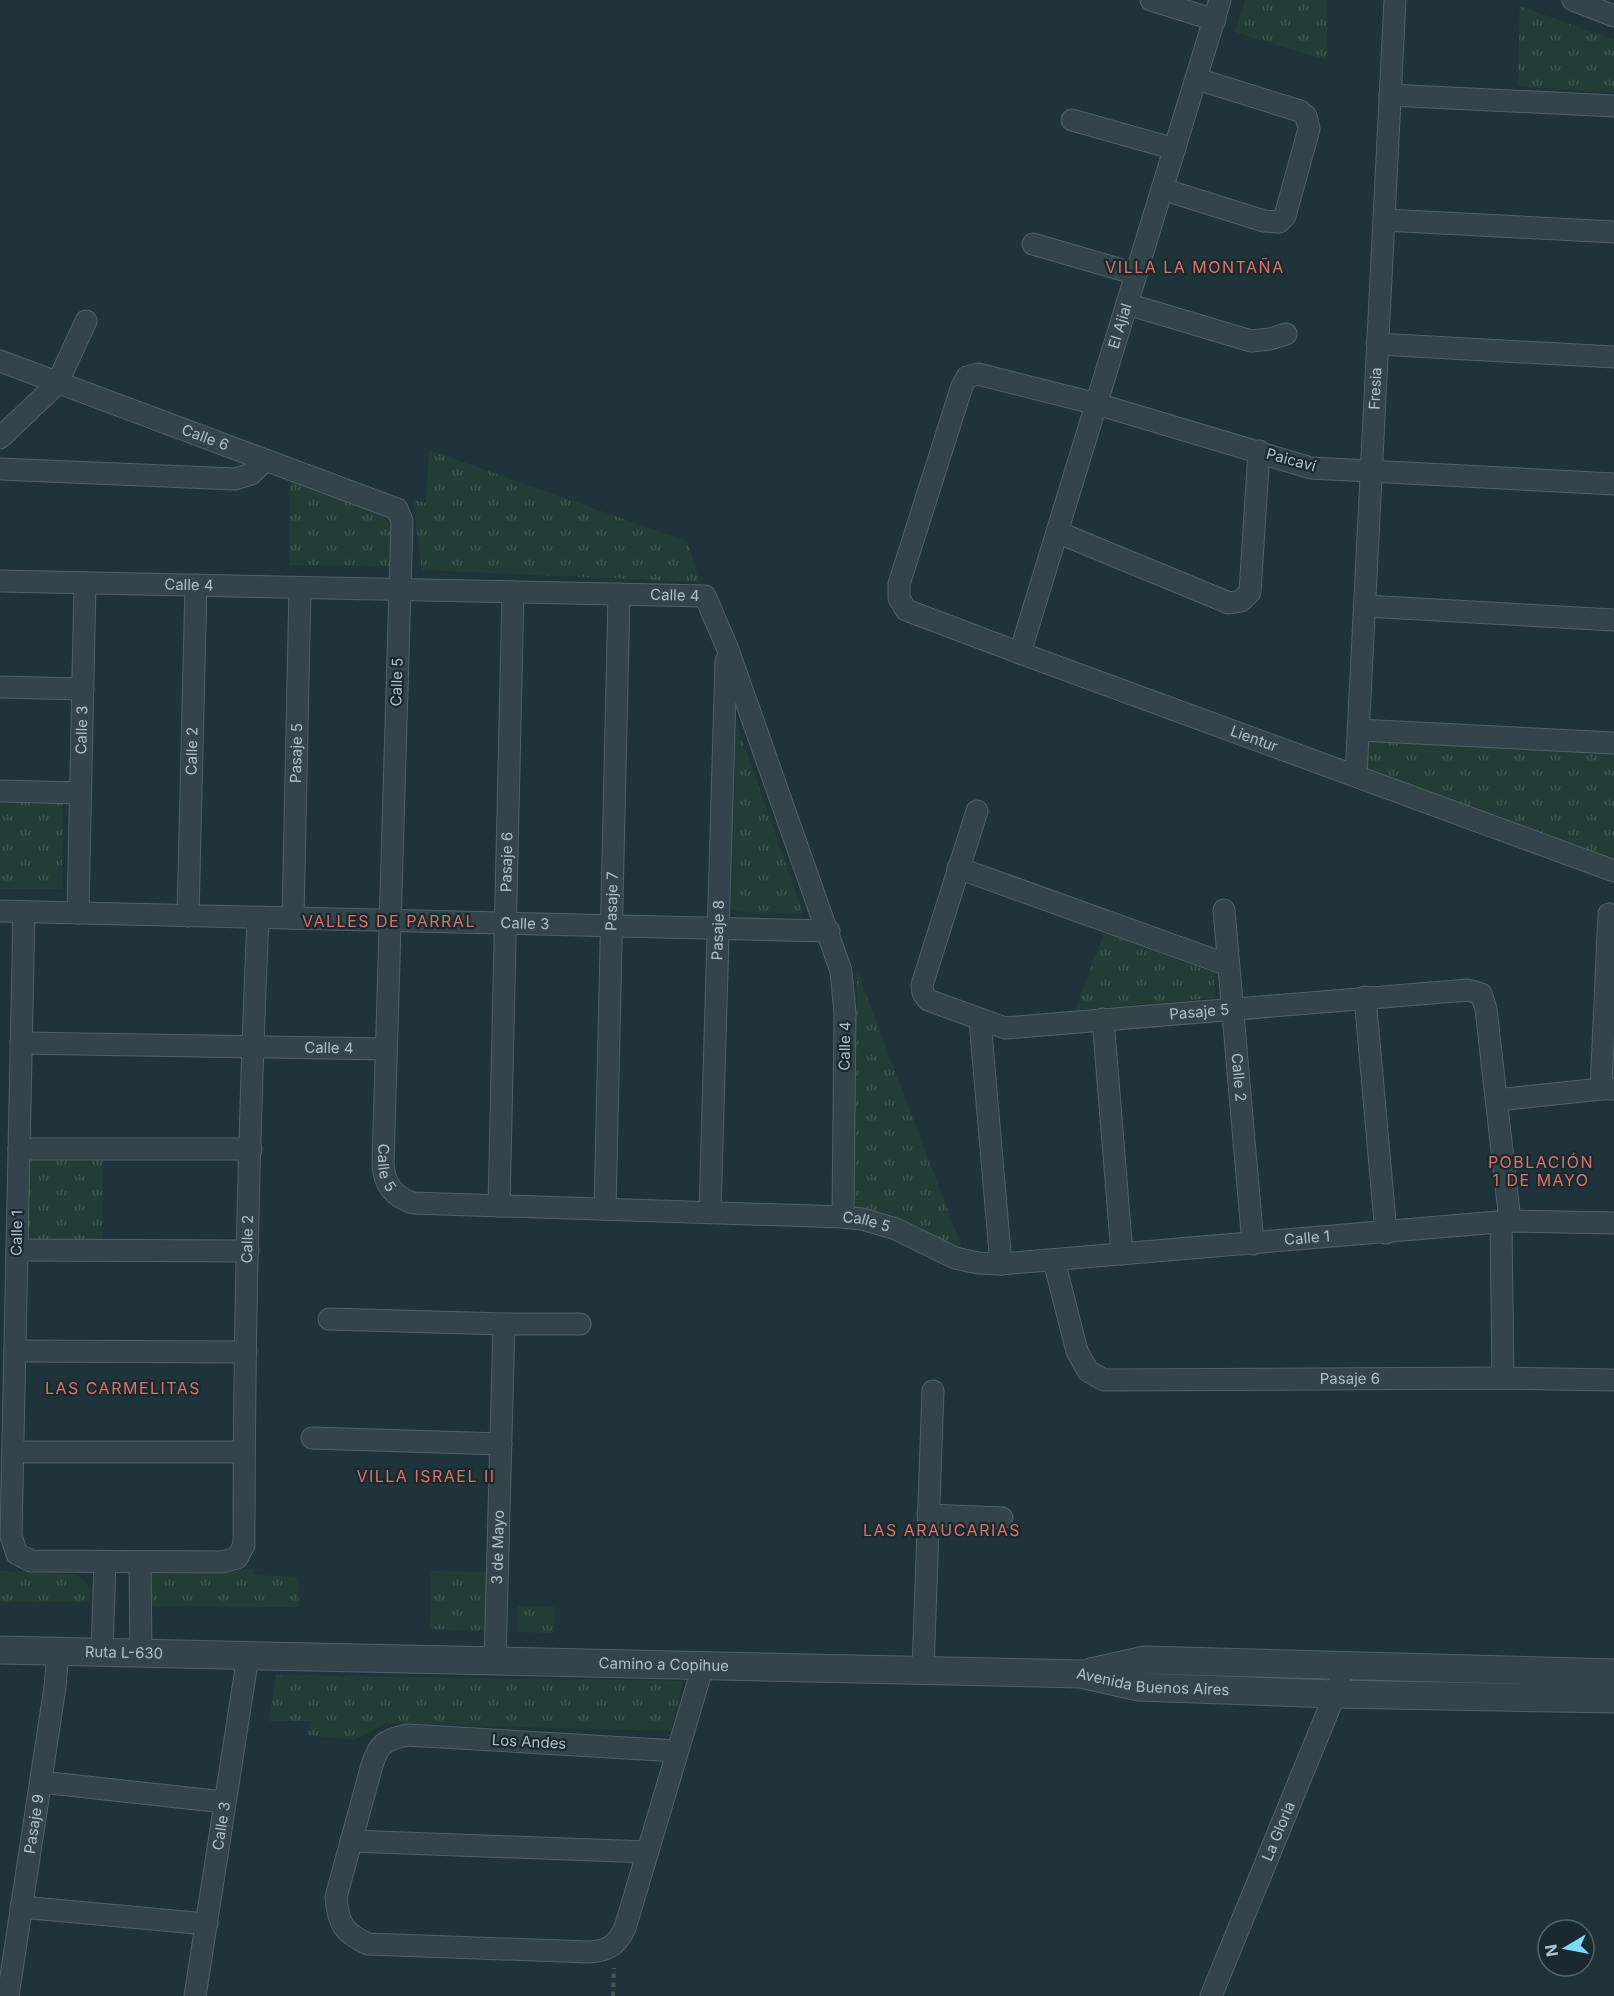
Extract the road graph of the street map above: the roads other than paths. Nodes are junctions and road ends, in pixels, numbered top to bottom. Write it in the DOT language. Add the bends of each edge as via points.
graph roads {
  1 [pos="1152,0"];
  2 [pos="1395,0"];
  3 [pos="1573,0"];
  4 [pos="1217,10"];
  5 [pos="1614,16"];
  6 [pos="1197,79"];
  7 [pos="1390,95"];
  8 [pos="1614,106"];
  9 [pos="1072,120"];
  10 [pos="1175,149"];
  11 [pos="1162,189"];
  12 [pos="1385,220"];
  13 [pos="1614,232"];
  14 [pos="1033,244"];
  15 [pos="1136,274"];
  16 [pos="1127,304"];
  17 [pos="86,321"];
  18 [pos="1286,333"];
  19 [pos="1377,344"];
  20 [pos="1614,357"];
  21 [pos="0,362"];
  22 [pos="57,384"];
  23 [pos="1097,404"];
  24 [pos="0,438"];
  25 [pos="1259,451"];
  26 [pos="265,460"];
  27 [pos="0,469"];
  28 [pos="1371,471"];
  29 [pos="1614,484"];
  30 [pos="402,521"];
  31 [pos="1057,532"];
  32 [pos="0,581"];
  33 [pos="85,583"];
  34 [pos="196,585"];
  35 [pos="300,588"];
  36 [pos="400,590"];
  37 [pos="513,592"];
  38 [pos="620,594"];
  39 [pos="899,598"];
  40 [pos="1365,606"];
  41 [pos="1614,620"];
  42 [pos="727,647"];
  43 [pos="1020,653"];
  44 [pos="0,687"];
  45 [pos="83,689"];
  46 [pos="1358,730"];
  47 [pos="1614,743"];
  48 [pos="1356,776"];
  49 [pos="0,791"];
  50 [pos="80,793"];
  51 [pos="978,811"];
  52 [pos="958,868"];
  53 [pos="1614,871"];
  54 [pos="1224,910"];
  55 [pos="0,911"];
  56 [pos="24,912"];
  57 [pos="78,913"];
  58 [pos="1609,914"];
  59 [pos="188,916"];
  60 [pos="258,918"];
  61 [pos="293,918"];
  62 [pos="389,921"];
  63 [pos="505,924"];
  64 [pos="612,926"];
  65 [pos="718,929"];
  66 [pos="829,931"];
  67 [pos="1228,965"];
  68 [pos="1365,997"];
  69 [pos="1232,1010"];
  70 [pos="1103,1019"];
  71 [pos="980,1021"];
  72 [pos="21,1043"];
  73 [pos="252,1046"];
  74 [pos="385,1049"];
  75 [pos="1607,1089"];
  76 [pos="1497,1100"];
  77 [pos="19,1149"];
  78 [pos="250,1149"];
  79 [pos="499,1206"];
  80 [pos="605,1209"];
  81 [pos="710,1212"];
  82 [pos="843,1217"];
  83 [pos="1505,1222"];
  84 [pos="1614,1223"];
  85 [pos="1386,1233"];
  86 [pos="1253,1244"];
  87 [pos="17,1250"];
  88 [pos="248,1251"];
  89 [pos="1122,1254"];
  90 [pos="1054,1261"];
  91 [pos="1001,1264"];
  92 [pos="328,1319"];
  93 [pos="504,1324"];
  94 [pos="580,1324"];
  95 [pos="15,1351"];
  96 [pos="246,1352"];
  97 [pos="1503,1378"];
  98 [pos="1614,1380"];
  99 [pos="933,1391"];
  100 [pos="312,1438"];
  101 [pos="501,1444"];
  102 [pos="13,1452"];
  103 [pos="244,1452"];
  104 [pos="928,1515"];
  105 [pos="1002,1518"];
  106 [pos="105,1562"];
  107 [pos="140,1562"];
  108 [pos="0,1650"];
  109 [pos="58,1652"];
  110 [pos="102,1653"];
  111 [pos="141,1653"];
  112 [pos="248,1656"];
  113 [pos="495,1661"];
  114 [pos="703,1665"];
  115 [pos="1347,1665"];
  116 [pos="923,1670"];
  117 [pos="1614,1673"];
  118 [pos="1081,1674"];
  119 [pos="1335,1694"];
  120 [pos="1614,1699"];
  121 [pos="677,1751"];
  122 [pos="41,1782"];
  123 [pos="224,1802"];
  124 [pos="351,1841"];
  125 [pos="646,1852"];
  126 [pos="21,1907"];
  127 [pos="207,1924"];
  128 [pos="8,1996"];
  129 [pos="195,1996"];
  130 [pos="1211,1996"];
  1 -- 4 [label="street"];
  2 -- 7 [label="street, Fresia"];
  3 -- 5 [label="street"];
  4 -- 6 [label="street, El Ajial"];
  6 -- 10 [label="street, El Ajial"];
  6 -- 11 [label="street" via="1306,116 1308,129 1285,216 1280,222 1264,221"];
  7 -- 8 [label="street"];
  7 -- 12 [label="street, Fresia"];
  9 -- 10 [label="street"];
  10 -- 11 [label="street, El Ajial"];
  11 -- 15 [label="street, El Ajial"];
  12 -- 13 [label="street"];
  12 -- 19 [label="street, Fresia"];
  14 -- 15 [label="street"];
  15 -- 16 [label="street, El Ajial"];
  16 -- 18 [label="street" via="1251,341"];
  16 -- 23 [label="street, El Ajial"];
  17 -- 22 [label="street"];
  19 -- 20 [label="street"];
  19 -- 28 [label="street, Fresia"];
  21 -- 22 [label="street, Calle 6"];
  22 -- 24 [label="street"];
  22 -- 26 [label="street, Calle 6"];
  23 -- 25 [label="street, Paicaví"];
  23 -- 31 [label="street, El Ajial"];
  23 -- 39 [label="street, Paicaví" via="978,374 967,376 899,584"];
  25 -- 28 [label="street, Paicaví" via="1311,468"];
  25 -- 31 [label="street" via="1250,592 1241,601 1228,603"];
  26 -- 27 [label="street" via="251,474 235,479"];
  26 -- 30 [label="street, Calle 6" via="397,509"];
  28 -- 29 [label="street, Paicaví"];
  28 -- 40 [label="street, Fresia"];
  30 -- 36 [label="street, Calle 5"];
  31 -- 43 [label="street, El Ajial"];
  32 -- 33 [label="street, Calle 4"];
  33 -- 34 [label="street, Calle 4"];
  33 -- 45 [label="street, Calle 3"];
  34 -- 35 [label="street, Calle 4"];
  34 -- 59 [label="street, Calle 2"];
  35 -- 36 [label="street, Calle 4"];
  35 -- 61 [label="street, Pasaje 5"];
  36 -- 37 [label="street, Calle 4"];
  36 -- 62 [label="street, Calle 5"];
  37 -- 38 [label="street, Calle 4"];
  37 -- 63 [label="street, Pasaje 6"];
  38 -- 42 [label="street, Calle 4" via="705,596"];
  38 -- 64 [label="street, Pasaje 7"];
  39 -- 43 [label="street, Lientur" via="906,610"];
  40 -- 41 [label="street"];
  40 -- 46 [label="street, Fresia"];
  42 -- 65 [label="street, Pasaje 8"];
  42 -- 66 [label="street, Calle 4"];
  43 -- 48 [label="street, Lientur"];
  44 -- 45 [label="street"];
  45 -- 50 [label="street, Calle 3"];
  46 -- 47 [label="street"];
  46 -- 48 [label="street, Fresia"];
  48 -- 53 [label="street, Lientur"];
  49 -- 50 [label="street"];
  50 -- 57 [label="street, Calle 3"];
  51 -- 52 [label="street"];
  52 -- 67 [label="street"];
  52 -- 71 [label="street, Pasaje 5" via="922,993 927,1000"];
  54 -- 67 [label="street, Calle 2"];
  55 -- 56 [label="street, Calle 3"];
  56 -- 57 [label="street, Calle 3"];
  56 -- 72 [label="street, Calle 1"];
  57 -- 59 [label="street, Calle 3"];
  58 -- 75 [label="street"];
  59 -- 60 [label="street, Calle 3"];
  60 -- 61 [label="street, Calle 3"];
  60 -- 73 [label="street, Calle 2"];
  61 -- 62 [label="street, Calle 3"];
  62 -- 63 [label="street, Calle 3"];
  62 -- 74 [label="street, Calle 5"];
  63 -- 64 [label="street, Calle 3"];
  63 -- 79 [label="street, Pasaje 6"];
  64 -- 65 [label="street, Calle 3"];
  64 -- 80 [label="street, Pasaje 7"];
  65 -- 66 [label="street, Calle 3"];
  65 -- 81 [label="street, Pasaje 8"];
  66 -- 82 [label="street, Calle 4" via="845,993"];
  67 -- 69 [label="street, Calle 2"];
  68 -- 69 [label="street, Pasaje 5"];
  68 -- 76 [label="street, Pasaje 5" via="1468,990 1481,994"];
  68 -- 85 [label="street"];
  69 -- 70 [label="street, Pasaje 5"];
  69 -- 86 [label="street, Calle 2"];
  70 -- 71 [label="street, Pasaje 5" via="1005,1028"];
  70 -- 89 [label="street"];
  71 -- 91 [label="street"];
  72 -- 73 [label="street, Calle 4"];
  72 -- 77 [label="street, Calle 1"];
  73 -- 74 [label="street, Calle 4"];
  73 -- 78 [label="street, Calle 2"];
  74 -- 79 [label="street, Calle 5" via="383,1173 391,1190 413,1203"];
  75 -- 76 [label="street"];
  76 -- 83 [label="street"];
  77 -- 78 [label="street"];
  77 -- 87 [label="street, Calle 1"];
  78 -- 88 [label="street, Calle 2"];
  79 -- 80 [label="street, Calle 5"];
  80 -- 81 [label="street, Calle 5"];
  81 -- 82 [label="street, Calle 5"];
  82 -- 91 [label="street, Calle 5" via="896,1229 955,1258"];
  83 -- 84 [label="street, Calle 1"];
  83 -- 85 [label="street, Calle 1"];
  83 -- 97 [label="street"];
  85 -- 86 [label="street, Calle 1"];
  86 -- 89 [label="street, Calle 1"];
  87 -- 88 [label="street"];
  87 -- 95 [label="street, Calle 1"];
  88 -- 96 [label="street, Calle 2"];
  89 -- 90 [label="street, Calle 1"];
  90 -- 91 [label="street, Calle 1"];
  90 -- 97 [label="street, Pasaje 6" via="1077,1352 1088,1371 1104,1380"];
  92 -- 93 [label="street"];
  93 -- 94 [label="street"];
  93 -- 101 [label="street, 3 de Mayo"];
  95 -- 96 [label="street"];
  95 -- 102 [label="street, Calle 1"];
  96 -- 103 [label="street, Calle 2"];
  97 -- 98 [label="street, Pasaje 6"];
  99 -- 104 [label="street"];
  100 -- 101 [label="street"];
  101 -- 113 [label="street, 3 de Mayo"];
  102 -- 103 [label="street"];
  102 -- 106 [label="street, Calle 1" via="11,1536 17,1554 31,1561"];
  103 -- 107 [label="street, Calle 2" via="244,1545 237,1558 222,1562"];
  104 -- 105 [label="street"];
  104 -- 116 [label="street"];
  106 -- 107 [label="street"];
  106 -- 110 [label="street"];
  107 -- 111 [label="street"];
  108 -- 109 [label="street, Ruta L-630"];
  109 -- 110 [label="street, Ruta L-630"];
  109 -- 122 [label="street, Pasaje 9"];
  110 -- 111 [label="street, Ruta L-630"];
  111 -- 112 [label="street, Ruta L-630"];
  112 -- 113 [label="street, Camino a Copihue"];
  112 -- 123 [label="street, Calle 3"];
  113 -- 114 [label="street, Camino a Copihue"];
  114 -- 116 [label="street, Camino a Copihue"];
  114 -- 121 [label="street"];
  115 -- 117 [label="street, Avenida Buenos Aires"];
  115 -- 118 [label="street, Avenida Buenos Aires" via="1145,1660"];
  115 -- 119 [label="street, La Gloria"];
  116 -- 118 [label="street, Camino a Copihue"];
  118 -- 119 [label="street, Avenida Buenos Aires" via="1138,1687"];
  119 -- 120 [label="street, Avenida Buenos Aires"];
  119 -- 130 [label="street, La Gloria"];
  121 -- 124 [label="street, Los Andes" via="407,1735 393,1738 382,1743 376,1752"];
  121 -- 125 [label="street"];
  122 -- 123 [label="street"];
  122 -- 126 [label="street, Pasaje 9"];
  123 -- 127 [label="street, Calle 3"];
  124 -- 125 [label="street"];
  124 -- 125 [label="street" via="336,1897 337,1914 351,1936 368,1944 602,1951 613,1946 626,1928"];
  126 -- 127 [label="street"];
  126 -- 128 [label="street, Pasaje 9"];
  127 -- 129 [label="street, Calle 3"];
}
